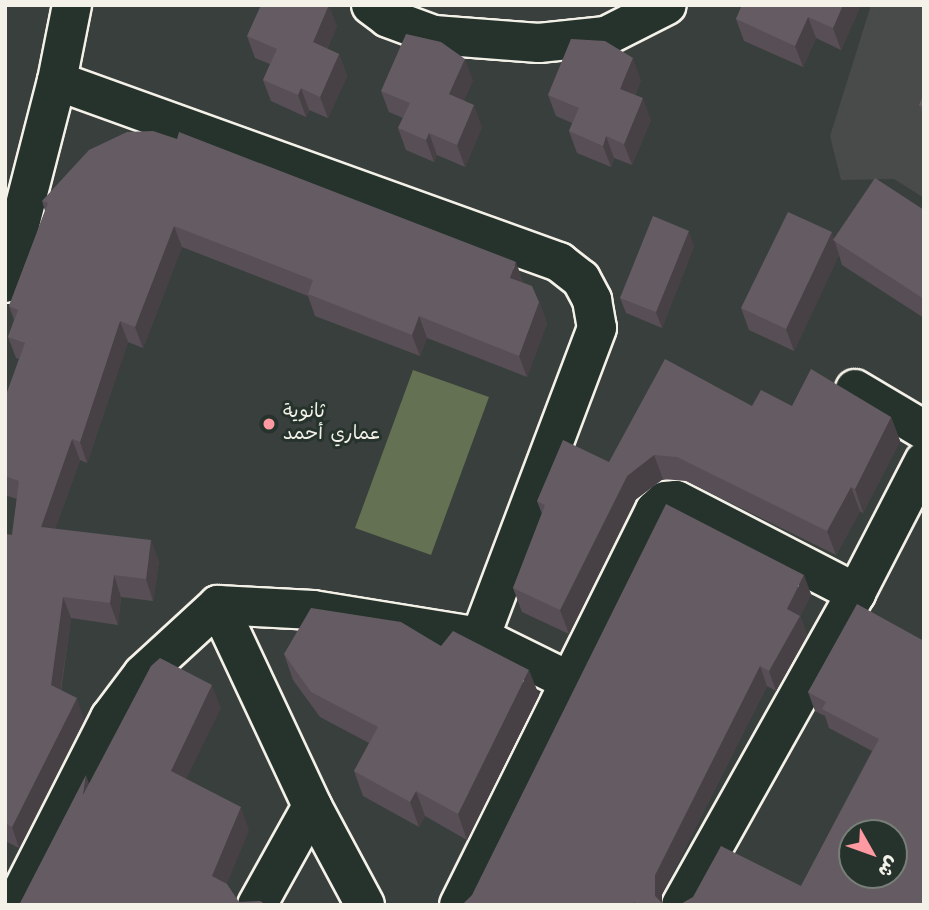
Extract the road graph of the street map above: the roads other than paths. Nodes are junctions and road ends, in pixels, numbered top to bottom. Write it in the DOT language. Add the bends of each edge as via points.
graph roads {
  1 [pos="72,5"];
  2 [pos="371,5"];
  3 [pos="667,5"];
  4 [pos="57,80"];
  5 [pos="5,283"];
  6 [pos="855,389"];
  7 [pos="924,429"];
  8 [pos="924,461"];
  9 [pos="856,593"];
  10 [pos="218,605"];
  11 [pos="480,637"];
  12 [pos="569,681"];
  13 [pos="312,806"];
  14 [pos="15,905"];
  15 [pos="257,905"];
  16 [pos="365,905"];
  17 [pos="459,905"];
  18 [pos="681,905"];
  1 -- 4 [label="street"];
  2 -- 3 [label="street" via="388,18 434,35 540,43 606,36"];
  4 -- 5 [label="street"];
  4 -- 11 [label="street" via="559,262 581,279 592,300 597,328"];
  6 -- 7 [label="street"];
  8 -- 9 [label="street"];
  9 -- 12 [label="street" via="676,500 665,501 654,510"];
  9 -- 18 [label="street"];
  10 -- 11 [label="street" via="313,610"];
  10 -- 13 [label="street"];
  10 -- 14 [label="street" via="144,674 110,718"];
  11 -- 12 [label="street"];
  12 -- 17 [label="street"];
  13 -- 15 [label="street"];
  13 -- 16 [label="street"];
}
